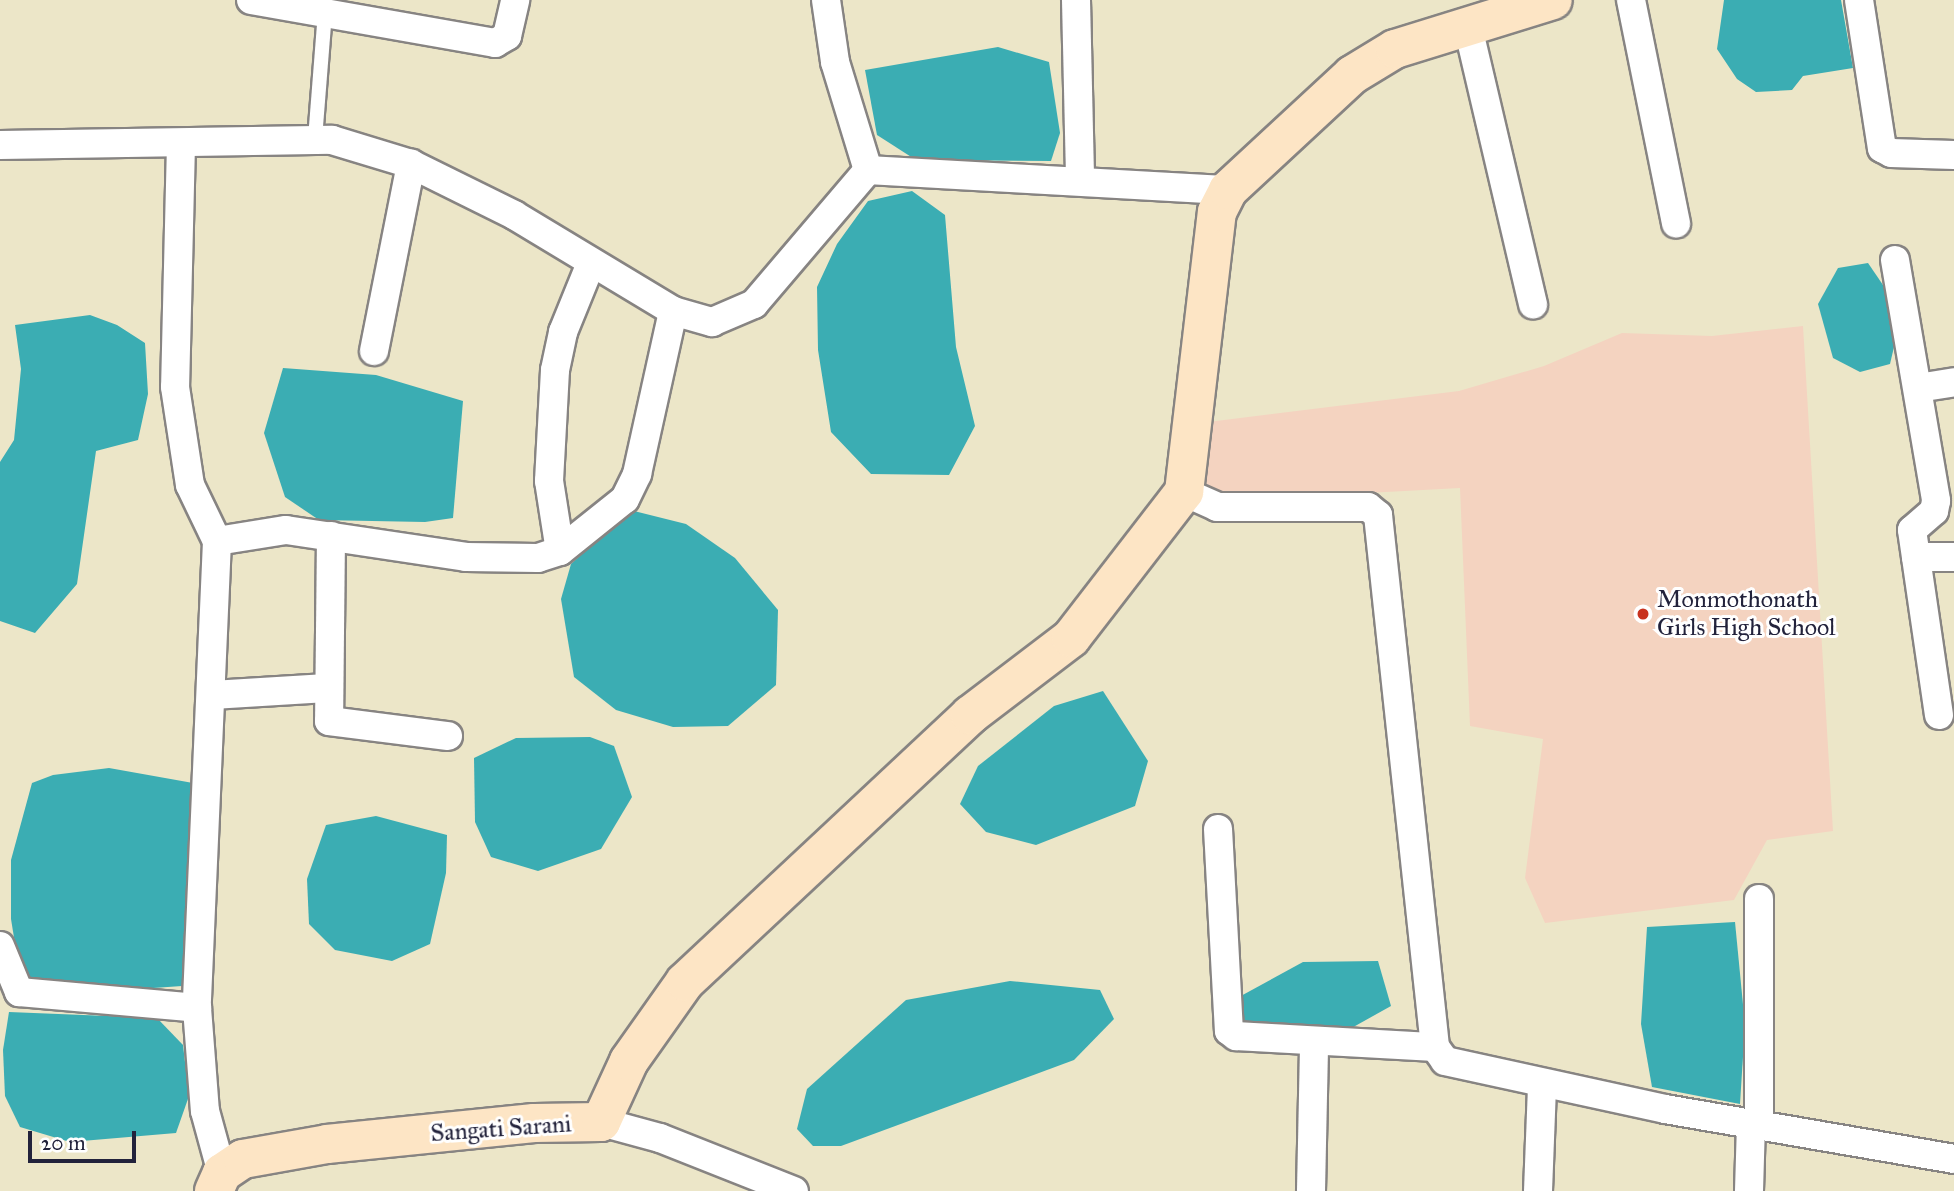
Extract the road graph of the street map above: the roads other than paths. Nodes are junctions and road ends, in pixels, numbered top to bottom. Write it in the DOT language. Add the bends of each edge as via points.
graph roads {
  1 [pos="251,0"];
  2 [pos="516,0"];
  3 [pos="826,0"];
  4 [pos="1076,0"];
  5 [pos="1553,0"];
  6 [pos="1631,0"];
  7 [pos="1859,0"];
  8 [pos="325,12"];
  9 [pos="1468,27"];
  10 [pos="315,139"];
  11 [pos="181,144"];
  12 [pos="0,145"];
  13 [pos="1954,155"];
  14 [pos="411,164"];
  15 [pos="868,170"];
  16 [pos="1080,181"];
  17 [pos="1228,190"];
  18 [pos="1676,224"];
  19 [pos="1895,260"];
  20 [pos="591,263"];
  21 [pos="1533,305"];
  22 [pos="673,311"];
  23 [pos="374,351"];
  24 [pos="1954,382"];
  25 [pos="1918,388"];
  26 [pos="1184,492"];
  27 [pos="331,536"];
  28 [pos="217,541"];
  29 [pos="560,551"];
  30 [pos="1916,556"];
  31 [pos="1954,556"];
  32 [pos="327,688"];
  33 [pos="212,695"];
  34 [pos="1939,715"];
  35 [pos="448,736"];
  36 [pos="1218,829"];
  37 [pos="1759,899"];
  38 [pos="0,946"];
  39 [pos="197,1008"];
  40 [pos="1314,1042"];
  41 [pos="1435,1047"];
  42 [pos="1542,1084"];
  43 [pos="601,1122"];
  44 [pos="1755,1126"];
  45 [pos="1954,1159"];
  46 [pos="218,1182"];
  47 [pos="794,1191"];
  48 [pos="1311,1191"];
  49 [pos="1538,1191"];
  50 [pos="1749,1191"];
  1 -- 8 [label="street"];
  2 -- 8 [label="street" via="508,36 495,43"];
  3 -- 15 [label="street" via="835,62"];
  4 -- 16 [label="street"];
  5 -- 9 [label="street"];
  6 -- 18 [label="street"];
  7 -- 13 [label="street" via="1882,148 1891,153"];
  8 -- 10 [label="lane"];
  9 -- 17 [label="street" via="1395,50 1352,75"];
  9 -- 21 [label="street"];
  10 -- 11 [label="street"];
  10 -- 14 [label="street"];
  11 -- 12 [label="street"];
  11 -- 28 [label="street" via="175,387 190,485"];
  14 -- 20 [label="street" via="514,215"];
  14 -- 23 [label="street"];
  15 -- 16 [label="street"];
  15 -- 22 [label="street" via="754,304 712,322"];
  16 -- 17 [label="street"];
  17 -- 26 [label="street" via="1217,212"];
  19 -- 25 [label="street"];
  20 -- 22 [label="street"];
  20 -- 29 [label="street" via="563,332 555,370 549,481"];
  22 -- 29 [label="street" via="633,482 625,499"];
  24 -- 25 [label="street"];
  25 -- 30 [label="street" via="1936,501 1934,511 1914,525"];
  26 -- 41 [label="street" via="1217,507 1368,506 1378,515"];
  26 -- 43 [label="street" via="1071,638 970,715 685,982 629,1061"];
  27 -- 28 [label="street" via="286,530"];
  27 -- 29 [label="street" via="466,557 538,558"];
  27 -- 32 [label="street"];
  28 -- 33 [label="street"];
  30 -- 31 [label="street"];
  30 -- 34 [label="street"];
  32 -- 33 [label="street"];
  32 -- 35 [label="street" via="329,721"];
  33 -- 39 [label="street"];
  36 -- 40 [label="street" via="1229,1031 1237,1036"];
  37 -- 44 [label="street"];
  38 -- 39 [label="street" via="19,992"];
  39 -- 46 [label="street" via="205,1111"];
  40 -- 41 [label="street"];
  40 -- 48 [label="street"];
  41 -- 42 [label="street" via="1445,1061 1462,1068"];
  42 -- 44 [label="street"];
  42 -- 49 [label="street"];
  43 -- 46 [label="street, Sangati Sarani" via="534,1123 327,1143 243,1159"];
  43 -- 47 [label="street, Sangati Sarani" via="660,1138"];
  44 -- 45 [label="street"];
  44 -- 50 [label="street"];
}
